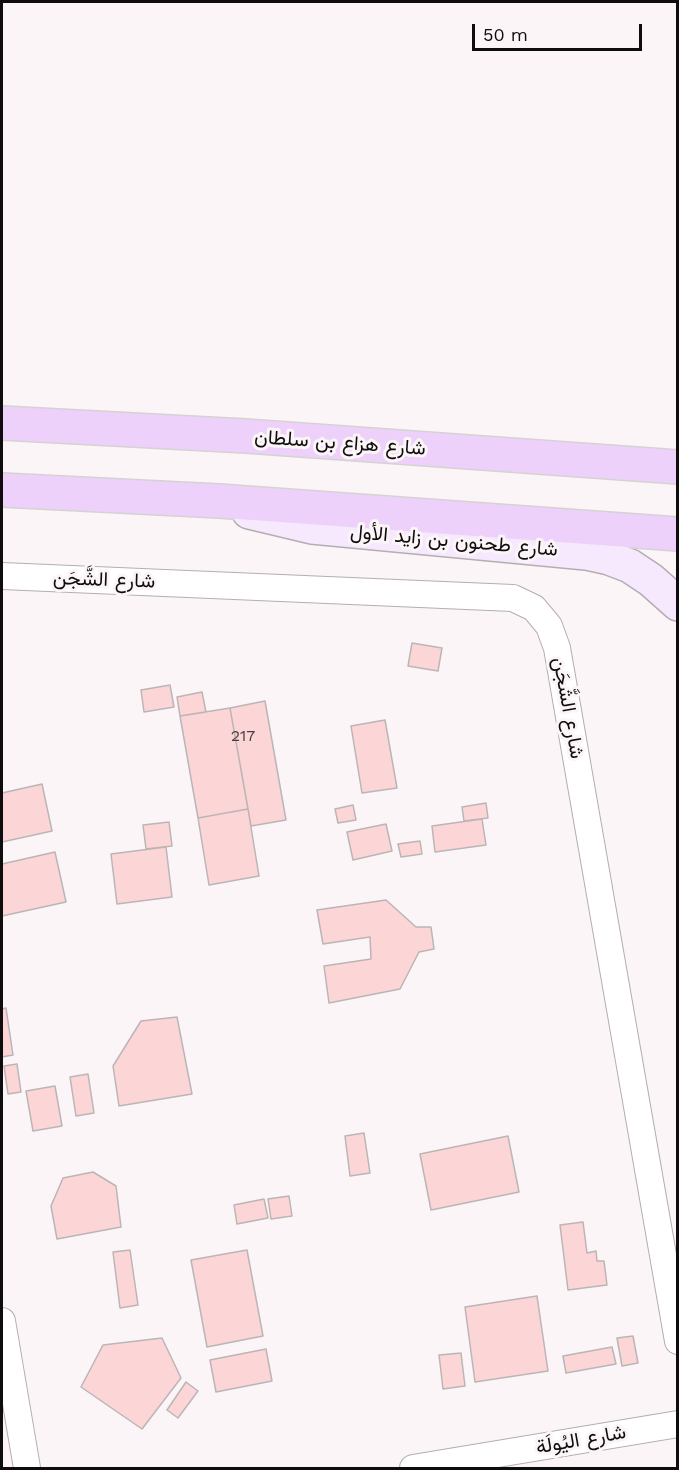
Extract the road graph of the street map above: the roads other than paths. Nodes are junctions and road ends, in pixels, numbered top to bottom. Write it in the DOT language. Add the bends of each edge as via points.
graph roads {
  1 [pos="2,423"];
  2 [pos="678,467"];
  3 [pos="2,490"];
  4 [pos="219,501"];
  5 [pos="678,534"];
  6 [pos="2,576"];
  7 [pos="678,604"];
  8 [pos="2,1321"];
  9 [pos="678,1341"];
  10 [pos="678,1424"];
  11 [pos="27,1468"];
  12 [pos="413,1468"];
  1 -- 2 [label="main road, شارع هزاع بن سلطان"];
  3 -- 4 [label="main road"];
  4 -- 5 [label="main road"];
  4 -- 7 [label="street, شارع طحنون بن زايد الأول" via="265,517 312,527 609,558 630,566"];
  6 -- 9 [label="street, شارع الشَّجَن" via="513,598 534,608 549,626 557,648"];
  8 -- 11 [label="street"];
  10 -- 12 [label="street, شارع اليُولَة"];
}
